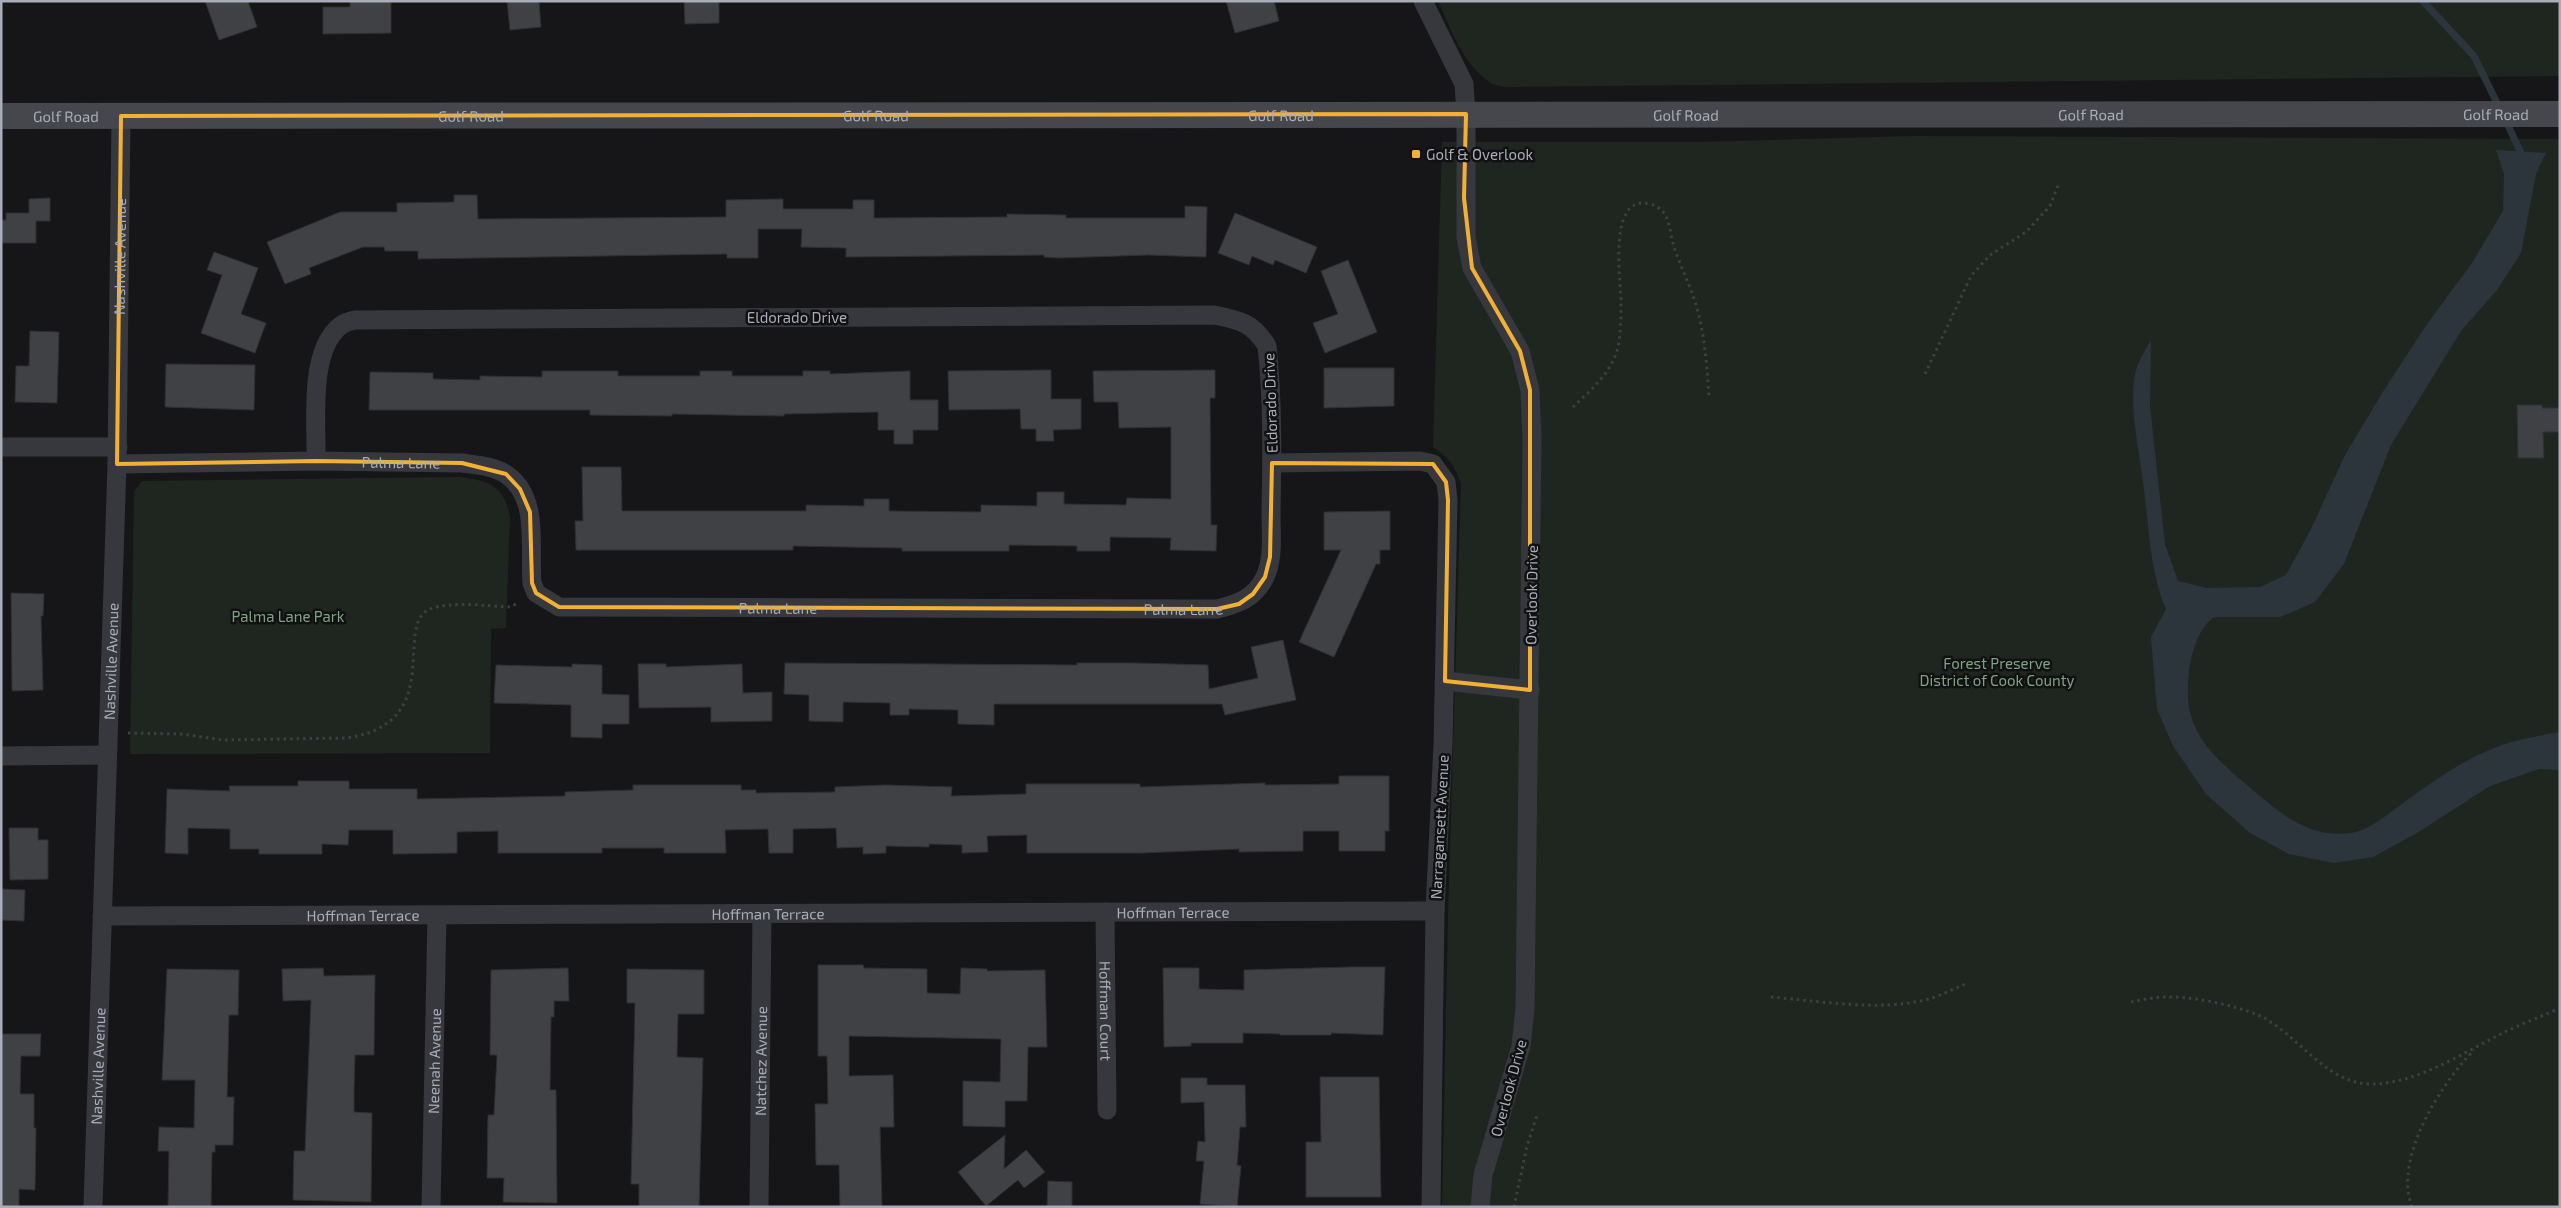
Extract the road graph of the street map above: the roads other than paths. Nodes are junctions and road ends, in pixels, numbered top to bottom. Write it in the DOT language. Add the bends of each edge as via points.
graph roads {
  1 [pos="1423,1"];
  2 [pos="1466,114"];
  3 [pos="2560,114"];
  4 [pos="1,116"];
  5 [pos="121,116"];
  6 [pos="1,448"];
  7 [pos="118,456"];
  8 [pos="316,461"];
  9 [pos="1272,462"];
  10 [pos="1444,681"];
  11 [pos="1530,690"];
  12 [pos="107,755"];
  13 [pos="1,756"];
  14 [pos="1435,911"];
  15 [pos="1105,912"];
  16 [pos="762,914"];
  17 [pos="437,915"];
  18 [pos="102,916"];
  19 [pos="1107,1110"];
  20 [pos="93,1207"];
  21 [pos="431,1207"];
  22 [pos="759,1207"];
  23 [pos="1431,1207"];
  24 [pos="1480,1207"];
  1 -- 2 [label="street, Overlook Drive" via="1464,84"];
  2 -- 3 [label="main road, Golf Road"];
  2 -- 5 [label="main road, Golf Road"];
  2 -- 11 [label="street, Overlook Drive" via="1464,198 1472,268 1520,351 1530,390"];
  4 -- 5 [label="main road, Golf Road"];
  5 -- 7 [label="street, Nashville Avenue"];
  6 -- 7 [label="street, Palma Lane"];
  7 -- 8 [label="street, Palma Lane"];
  7 -- 12 [label="street, Nashville Avenue"];
  8 -- 9 [label="street, Palma Lane" via="462,463 506,474 520,489 530,512 530,561 536,592 559,607 584,609 1217,609 1239,604 1254,594 1265,577 1270,557"];
  8 -- 9 [label="street, Eldorado Drive" via="321,356 328,340 341,325 355,320 1214,315 1238,320 1257,330 1267,346"];
  9 -- 10 [label="street, Narragansett Avenue" via="1420,461 1433,464 1439,471 1446,482 1448,500"];
  10 -- 11 [label="street"];
  10 -- 14 [label="street, Narragansett Avenue"];
  11 -- 24 [label="street, Overlook Drive" via="1525,1008 1521,1046 1483,1175"];
  12 -- 13 [label="street"];
  12 -- 18 [label="street, Nashville Avenue"];
  14 -- 15 [label="street, Hoffman Terrace"];
  14 -- 23 [label="street, Narragansett Avenue"];
  15 -- 16 [label="street, Hoffman Terrace"];
  15 -- 19 [label="street, Hoffman Court"];
  16 -- 17 [label="street, Hoffman Terrace"];
  16 -- 22 [label="street, Natchez Avenue"];
  17 -- 18 [label="street, Hoffman Terrace"];
  17 -- 21 [label="street, Neenah Avenue"];
  18 -- 20 [label="street, Nashville Avenue"];
}
